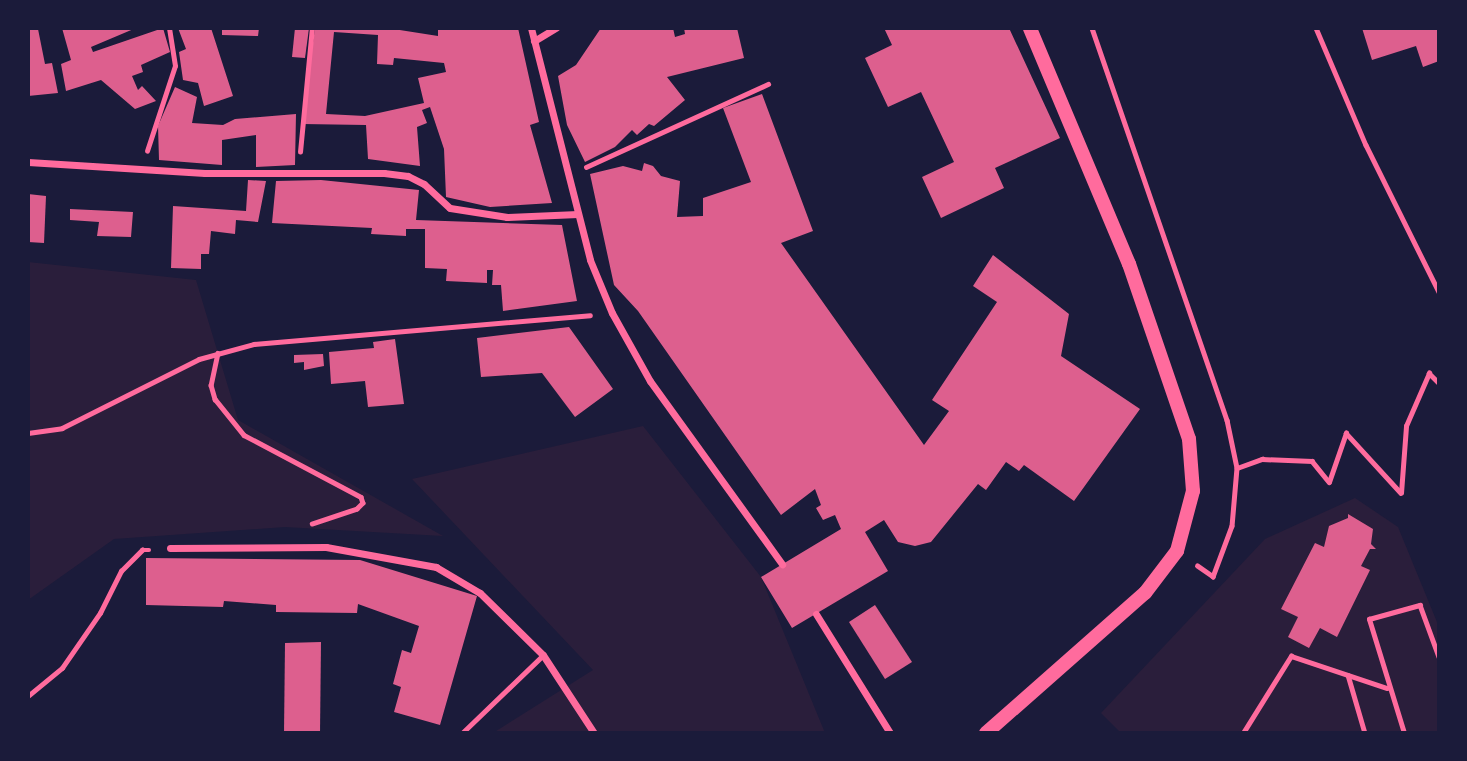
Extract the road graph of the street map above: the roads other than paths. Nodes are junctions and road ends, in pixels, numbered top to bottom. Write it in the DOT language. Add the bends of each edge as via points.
graph roads {
  1 [pos="531,28"];
  2 [pos="556,28"];
  3 [pos="1030,28"];
  4 [pos="534,41"];
  5 [pos="28,162"];
  6 [pos="578,214"];
  7 [pos="170,548"];
  8 [pos="782,564"];
  9 [pos="816,614"];
  10 [pos="543,655"];
  11 [pos="462,733"];
  12 [pos="594,733"];
  13 [pos="890,733"];
  14 [pos="986,733"];
  1 -- 4 [label="street"];
  2 -- 4 [label="street"];
  3 -- 14 [label="main road" via="1129,264 1189,439 1193,491 1177,551 1145,593"];
  4 -- 6 [label="street"];
  5 -- 6 [label="street" via="205,173 408,176 450,208 506,217"];
  6 -- 8 [label="street" via="612,313 650,381"];
  7 -- 10 [label="street" via="326,547 436,567 480,593"];
  9 -- 13 [label="street"];
  10 -- 11 [label="lane"];
  10 -- 12 [label="street"];
}
